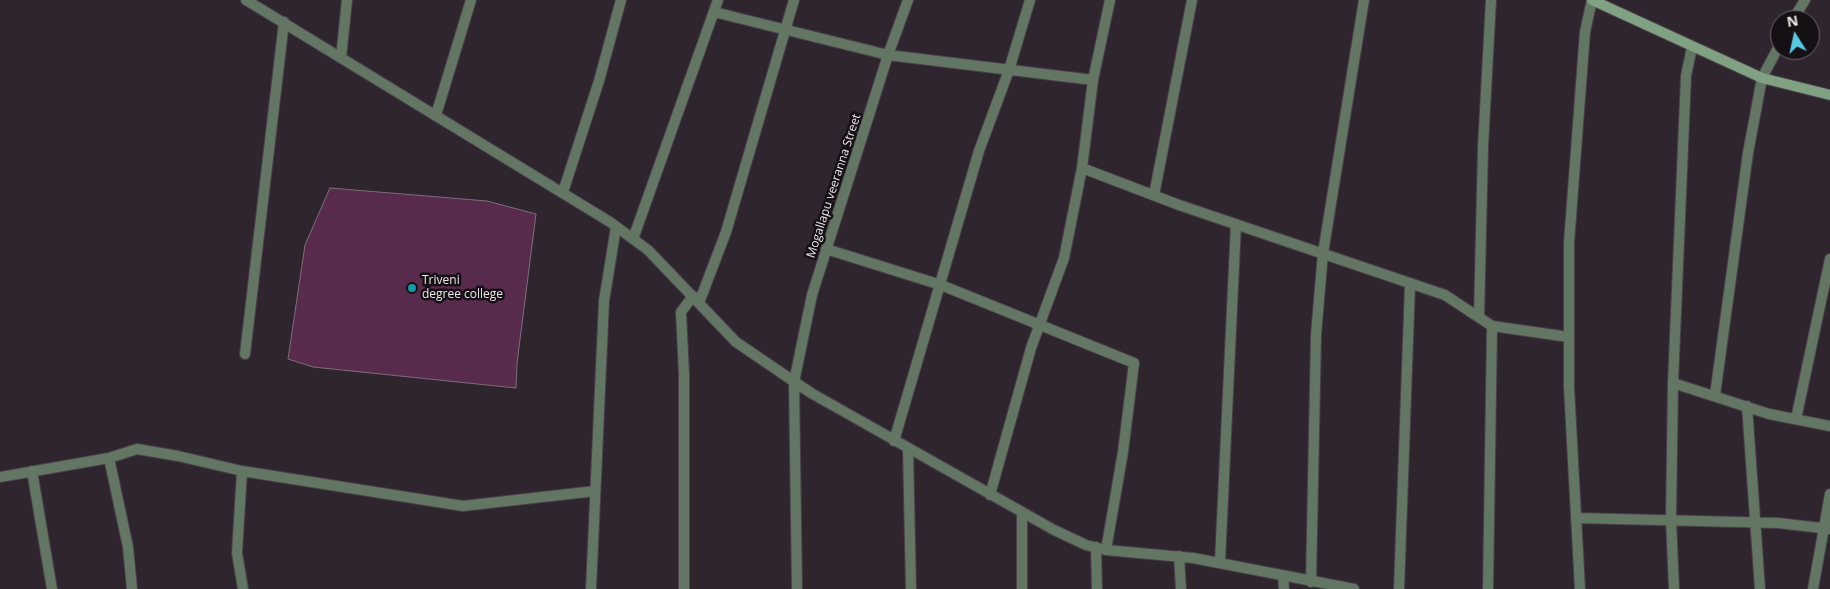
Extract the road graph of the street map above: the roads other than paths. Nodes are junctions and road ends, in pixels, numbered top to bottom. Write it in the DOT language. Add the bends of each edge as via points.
graph roads {
  1 [pos="246,0"];
  2 [pos="347,0"];
  3 [pos="471,0"];
  4 [pos="621,0"];
  5 [pos="718,0"];
  6 [pos="794,0"];
  7 [pos="908,0"];
  8 [pos="1030,0"];
  9 [pos="1110,0"];
  10 [pos="1192,0"];
  11 [pos="1364,0"];
  12 [pos="1491,0"];
  13 [pos="1592,0"];
  14 [pos="714,12"];
  15 [pos="284,22"];
  16 [pos="784,29"];
  17 [pos="1692,47"];
  18 [pos="888,55"];
  19 [pos="341,58"];
  20 [pos="1772,60"];
  21 [pos="1009,70"];
  22 [pos="1762,78"];
  23 [pos="1093,80"];
  24 [pos="1830,95"];
  25 [pos="436,116"];
  26 [pos="1082,168"];
  27 [pos="563,192"];
  28 [pos="1154,195"];
  29 [pos="1236,224"];
  30 [pos="616,227"];
  31 [pos="633,240"];
  32 [pos="826,248"];
  33 [pos="1323,252"];
  34 [pos="1830,259"];
  35 [pos="941,284"];
  36 [pos="1410,285"];
  37 [pos="696,300"];
  38 [pos="1479,317"];
  39 [pos="1040,325"];
  40 [pos="1492,326"];
  41 [pos="1569,337"];
  42 [pos="245,354"];
  43 [pos="794,382"];
  44 [pos="1673,383"];
  45 [pos="1715,395"];
  46 [pos="1747,406"];
  47 [pos="1796,419"];
  48 [pos="1830,426"];
  49 [pos="894,441"];
  50 [pos="908,449"];
  51 [pos="109,458"];
  52 [pos="32,471"];
  53 [pos="242,472"];
  54 [pos="0,477"];
  55 [pos="595,491"];
  56 [pos="1830,494"];
  57 [pos="990,496"];
  58 [pos="1022,513"];
  59 [pos="1576,518"];
  60 [pos="1671,519"];
  61 [pos="1757,522"];
  62 [pos="1828,529"];
  63 [pos="1101,548"];
  64 [pos="1179,556"];
  65 [pos="1220,562"];
  66 [pos="1284,576"];
  67 [pos="1311,582"];
  68 [pos="52,589"];
  69 [pos="132,589"];
  70 [pos="243,589"];
  71 [pos="591,589"];
  72 [pos="684,589"];
  73 [pos="797,589"];
  74 [pos="911,589"];
  75 [pos="1022,589"];
  76 [pos="1097,589"];
  77 [pos="1181,589"];
  78 [pos="1284,589"];
  79 [pos="1354,589"];
  80 [pos="1399,589"];
  81 [pos="1488,589"];
  82 [pos="1580,589"];
  83 [pos="1674,589"];
  84 [pos="1760,589"];
  85 [pos="1813,589"];
  1 -- 15 [label="street"];
  2 -- 19 [label="street"];
  3 -- 25 [label="street"];
  4 -- 27 [label="street"];
  5 -- 14 [label="street"];
  6 -- 16 [label="street"];
  7 -- 18 [label="street, Mogallapu veeranna Street"];
  8 -- 21 [label="street"];
  9 -- 23 [label="street"];
  10 -- 28 [label="street"];
  11 -- 33 [label="street"];
  12 -- 38 [label="street"];
  13 -- 17 [label="main road"];
  13 -- 41 [label="street" via="1585,32 1572,176"];
  14 -- 16 [label="street"];
  14 -- 31 [label="street"];
  15 -- 19 [label="street"];
  15 -- 42 [label="street"];
  16 -- 18 [label="street"];
  16 -- 37 [label="street" via="726,232"];
  17 -- 22 [label="main road"];
  17 -- 44 [label="street" via="1686,76"];
  18 -- 21 [label="street"];
  18 -- 32 [label="street, Mogallapu veeranna Street"];
  19 -- 25 [label="street"];
  20 -- 22 [label="street"];
  21 -- 23 [label="street"];
  21 -- 35 [label="street" via="979,151"];
  22 -- 24 [label="main road"];
  22 -- 45 [label="street" via="1748,153"];
  23 -- 26 [label="street"];
  25 -- 27 [label="street"];
  26 -- 28 [label="street"];
  26 -- 39 [label="street" via="1064,258"];
  27 -- 30 [label="street"];
  28 -- 29 [label="street"];
  29 -- 33 [label="street"];
  29 -- 65 [label="street"];
  30 -- 31 [label="street"];
  30 -- 55 [label="street" via="604,301"];
  31 -- 37 [label="street" via="648,250"];
  32 -- 35 [label="street"];
  32 -- 43 [label="street, Mogallapu veeranna Street" via="812,295"];
  33 -- 36 [label="street"];
  33 -- 67 [label="street" via="1316,335"];
  34 -- 47 [label="street"];
  35 -- 39 [label="street"];
  35 -- 49 [label="street"];
  36 -- 38 [label="street" via="1445,295"];
  36 -- 80 [label="street"];
  37 -- 43 [label="street" via="736,342"];
  37 -- 72 [label="street" via="681,312"];
  38 -- 40 [label="street"];
  39 -- 57 [label="street"];
  39 -- 63 [label="street" via="1134,363 1123,452"];
  40 -- 41 [label="street"];
  40 -- 81 [label="street"];
  41 -- 59 [label="street"];
  43 -- 49 [label="street"];
  43 -- 73 [label="street, Mogallapu veeranna Street"];
  44 -- 45 [label="street"];
  44 -- 60 [label="street"];
  45 -- 46 [label="street"];
  46 -- 47 [label="street"];
  46 -- 61 [label="street"];
  47 -- 48 [label="street"];
  49 -- 50 [label="street"];
  50 -- 57 [label="street"];
  50 -- 74 [label="street"];
  51 -- 52 [label="street"];
  51 -- 53 [label="street" via="137,449"];
  51 -- 69 [label="street" via="128,547"];
  52 -- 54 [label="street"];
  52 -- 68 [label="street"];
  53 -- 55 [label="street" via="462,506"];
  53 -- 70 [label="street" via="237,553"];
  55 -- 71 [label="street"];
  56 -- 62 [label="street"];
  57 -- 58 [label="street"];
  58 -- 63 [label="street" via="1086,545"];
  58 -- 75 [label="street"];
  59 -- 60 [label="street"];
  59 -- 82 [label="street"];
  60 -- 61 [label="street"];
  60 -- 83 [label="street"];
  61 -- 62 [label="street"];
  61 -- 84 [label="street"];
  62 -- 85 [label="street"];
  63 -- 64 [label="street"];
  63 -- 76 [label="street"];
  64 -- 65 [label="street"];
  64 -- 77 [label="street"];
  65 -- 66 [label="street"];
  66 -- 67 [label="street"];
  66 -- 78 [label="street"];
  67 -- 79 [label="street"];
}
